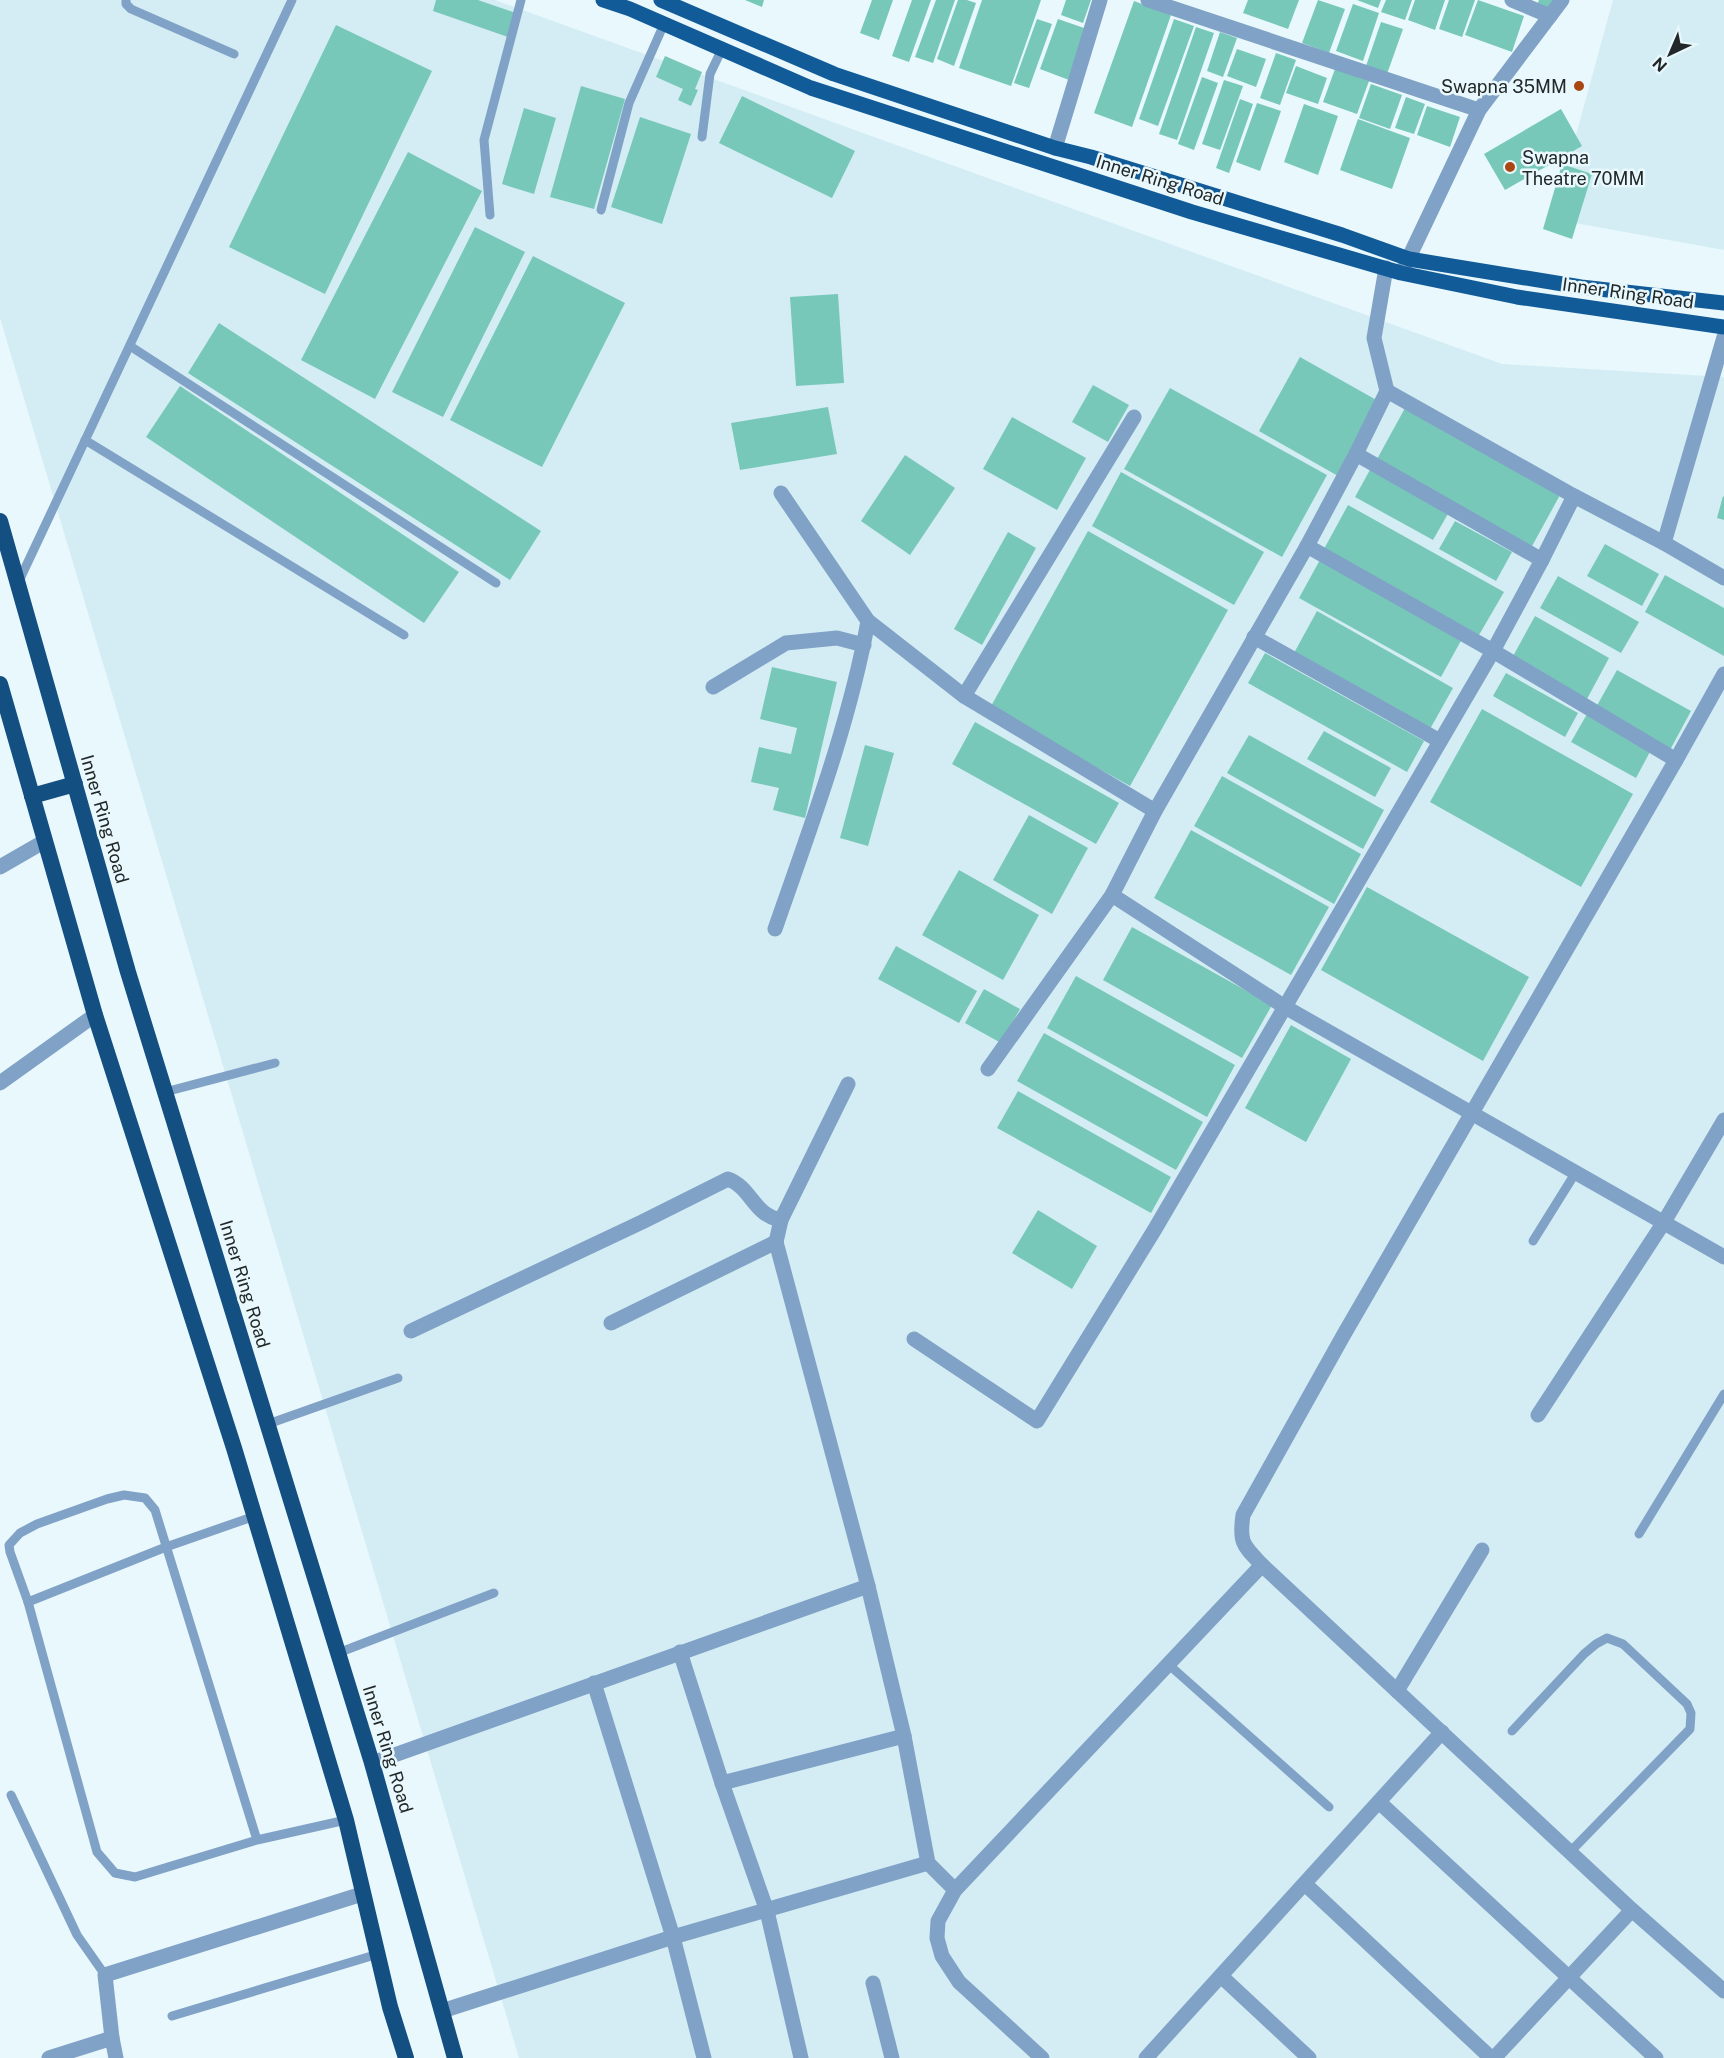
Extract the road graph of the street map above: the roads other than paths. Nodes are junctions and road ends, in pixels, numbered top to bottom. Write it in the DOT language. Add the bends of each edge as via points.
graph roads {
  1 [pos="126,0"];
  2 [pos="292,0"];
  3 [pos="521,0"];
  4 [pos="603,0"];
  5 [pos="661,0"];
  6 [pos="1100,0"];
  7 [pos="1148,0"];
  8 [pos="1512,0"];
  9 [pos="1562,0"];
  10 [pos="632,5"];
  11 [pos="1550,16"];
  12 [pos="664,24"];
  13 [pos="722,49"];
  14 [pos="234,54"];
  15 [pos="1479,110"];
  16 [pos="702,137"];
  17 [pos="1054,147"];
  18 [pos="601,210"];
  19 [pos="490,215"];
  20 [pos="1409,259"];
  21 [pos="1394,271"];
  22 [pos="1724,303"];
  23 [pos="1724,327"];
  24 [pos="1724,337"];
  25 [pos="130,346"];
  26 [pos="1387,391"];
  27 [pos="1134,417"];
  28 [pos="85,440"];
  29 [pos="1356,454"];
  30 [pos="781,493"];
  31 [pos="1574,496"];
  32 [pos="0,521"];
  33 [pos="1664,543"];
  34 [pos="1307,546"];
  35 [pos="1542,560"];
  36 [pos="1724,578"];
  37 [pos="18,583"];
  38 [pos="496,583"];
  39 [pos="868,621"];
  40 [pos="404,635"];
  41 [pos="1254,637"];
  42 [pos="864,645"];
  43 [pos="1493,651"];
  44 [pos="1724,674"];
  45 [pos="0,684"];
  46 [pos="712,687"];
  47 [pos="964,696"];
  48 [pos="1440,741"];
  49 [pos="1676,760"];
  50 [pos="75,784"];
  51 [pos="32,796"];
  52 [pos="1155,811"];
  53 [pos="45,841"];
  54 [pos="0,867"];
  55 [pos="1112,895"];
  56 [pos="775,929"];
  57 [pos="1285,1007"];
  58 [pos="95,1015"];
  59 [pos="275,1063"];
  60 [pos="988,1069"];
  61 [pos="0,1083"];
  62 [pos="848,1084"];
  63 [pos="165,1092"];
  64 [pos="1472,1112"];
  65 [pos="1724,1120"];
  66 [pos="1576,1172"];
  67 [pos="781,1220"];
  68 [pos="1664,1222"];
  69 [pos="1533,1241"];
  70 [pos="776,1242"];
  71 [pos="1724,1257"];
  72 [pos="611,1323"];
  73 [pos="411,1331"];
  74 [pos="914,1339"];
  75 [pos="398,1378"];
  76 [pos="1724,1394"];
  77 [pos="1538,1415"];
  78 [pos="268,1424"];
  79 [pos="255,1516"];
  80 [pos="1639,1534"];
  81 [pos="166,1547"];
  82 [pos="1482,1550"];
  83 [pos="1262,1565"];
  84 [pos="868,1586"];
  85 [pos="494,1593"];
  86 [pos="28,1602"];
  87 [pos="680,1652"];
  88 [pos="338,1653"];
  89 [pos="1168,1664"];
  90 [pos="594,1683"];
  91 [pos="1397,1691"];
  92 [pos="1512,1731"];
  93 [pos="1442,1732"];
  94 [pos="904,1736"];
  95 [pos="372,1763"];
  96 [pos="722,1783"];
  97 [pos="11,1795"];
  98 [pos="1379,1802"];
  99 [pos="1329,1807"];
  100 [pos="346,1820"];
  101 [pos="257,1840"];
  102 [pos="1570,1852"];
  103 [pos="928,1863"];
  104 [pos="1305,1884"];
  105 [pos="955,1890"];
  106 [pos="362,1894"];
  107 [pos="1632,1910"];
  108 [pos="767,1911"];
  109 [pos="674,1937"];
  110 [pos="378,1954"];
  111 [pos="105,1975"];
  112 [pos="1221,1976"];
  113 [pos="1568,1977"];
  114 [pos="873,1983"];
  115 [pos="1723,1989"];
  116 [pos="442,2011"];
  117 [pos="172,2016"];
  118 [pos="112,2038"];
  119 [pos="49,2058"];
  120 [pos="116,2058"];
  121 [pos="406,2058"];
  122 [pos="455,2058"];
  123 [pos="704,2058"];
  124 [pos="801,2058"];
  125 [pos="892,2058"];
  126 [pos="1042,2058"];
  127 [pos="1146,2058"];
  128 [pos="1309,2058"];
  129 [pos="1493,2058"];
  130 [pos="1656,2058"];
  1 -- 14 [label="lane" via="131,9"];
  2 -- 25 [label="lane"];
  3 -- 19 [label="lane" via="484,140"];
  4 -- 10 [label="main road, Inner Ring Road"];
  5 -- 17 [label="main road, Inner Ring Road" via="834,74"];
  6 -- 17 [label="street"];
  7 -- 15 [label="street"];
  8 -- 11 [label="street"];
  9 -- 11 [label="street"];
  10 -- 12 [label="main road, Inner Ring Road"];
  11 -- 15 [label="street"];
  12 -- 13 [label="main road, Inner Ring Road"];
  12 -- 18 [label="lane" via="629,103"];
  13 -- 16 [label="lane" via="710,74"];
  13 -- 21 [label="main road, Inner Ring Road" via="844,99 1192,212"];
  15 -- 20 [label="street"];
  17 -- 20 [label="main road, Inner Ring Road"];
  20 -- 21 [label="street"];
  20 -- 22 [label="main road, Inner Ring Road" via="1581,287"];
  21 -- 23 [label="main road, Inner Ring Road" via="1517,297"];
  21 -- 26 [label="street" via="1374,338"];
  24 -- 33 [label="street"];
  25 -- 28 [label="lane"];
  25 -- 38 [label="lane"];
  26 -- 29 [label="street"];
  26 -- 31 [label="street"];
  27 -- 47 [label="street"];
  28 -- 37 [label="lane"];
  28 -- 40 [label="lane"];
  29 -- 34 [label="street"];
  29 -- 35 [label="street"];
  30 -- 39 [label="street"];
  31 -- 33 [label="street"];
  31 -- 35 [label="street"];
  32 -- 37 [label="highway, Inner Ring Road"];
  33 -- 36 [label="street"];
  34 -- 41 [label="street"];
  34 -- 43 [label="street"];
  35 -- 43 [label="street"];
  37 -- 50 [label="highway, Inner Ring Road"];
  39 -- 42 [label="street"];
  39 -- 47 [label="street"];
  41 -- 48 [label="street"];
  41 -- 52 [label="street"];
  42 -- 46 [label="street" via="837,638 786,643"];
  42 -- 56 [label="street" via="827,780"];
  43 -- 48 [label="street"];
  43 -- 49 [label="street"];
  44 -- 49 [label="street"];
  45 -- 51 [label="highway"];
  47 -- 52 [label="street"];
  48 -- 57 [label="street"];
  49 -- 64 [label="street"];
  50 -- 51 [label="highway"];
  50 -- 63 [label="highway, Inner Ring Road"];
  51 -- 53 [label="highway"];
  52 -- 55 [label="street"];
  53 -- 54 [label="street"];
  53 -- 58 [label="highway"];
  55 -- 57 [label="street"];
  55 -- 60 [label="street"];
  57 -- 64 [label="street"];
  57 -- 74 [label="street" via="1037,1421"];
  58 -- 61 [label="street"];
  58 -- 79 [label="highway"];
  59 -- 63 [label="lane"];
  62 -- 67 [label="street"];
  63 -- 78 [label="highway, Inner Ring Road"];
  64 -- 66 [label="street"];
  64 -- 83 [label="street" via="1242,1515 1240,1534 1244,1546"];
  65 -- 68 [label="street"];
  66 -- 68 [label="street"];
  66 -- 69 [label="lane"];
  67 -- 70 [label="street"];
  67 -- 73 [label="street" via="769,1218 738,1182 728,1179"];
  68 -- 71 [label="street"];
  68 -- 77 [label="street"];
  70 -- 72 [label="street"];
  70 -- 84 [label="street"];
  75 -- 78 [label="lane"];
  76 -- 80 [label="lane"];
  78 -- 88 [label="highway, Inner Ring Road"];
  79 -- 81 [label="lane"];
  79 -- 100 [label="highway"];
  81 -- 86 [label="lane"];
  81 -- 86 [label="lane" via="155,1510 145,1498 124,1495 107,1499 37,1524 9,1545"];
  81 -- 101 [label="lane"];
  82 -- 91 [label="street"];
  83 -- 89 [label="street"];
  83 -- 91 [label="street"];
  84 -- 87 [label="street"];
  84 -- 94 [label="street"];
  85 -- 88 [label="lane"];
  86 -- 101 [label="lane" via="97,1852 115,1873 135,1877"];
  87 -- 90 [label="street"];
  87 -- 96 [label="street"];
  88 -- 95 [label="highway, Inner Ring Road"];
  89 -- 99 [label="lane"];
  89 -- 105 [label="street"];
  90 -- 95 [label="street"];
  90 -- 109 [label="street"];
  91 -- 93 [label="street"];
  92 -- 102 [label="lane" via="1584,1654 1607,1638 1623,1644 1681,1698 1691,1713 1690,1729"];
  93 -- 98 [label="street"];
  93 -- 102 [label="street"];
  94 -- 96 [label="street"];
  94 -- 103 [label="street"];
  95 -- 116 [label="highway, Inner Ring Road"];
  96 -- 108 [label="street"];
  97 -- 111 [label="lane" via="77,1935"];
  98 -- 104 [label="street"];
  98 -- 113 [label="street"];
  100 -- 101 [label="lane"];
  100 -- 106 [label="highway"];
  102 -- 107 [label="street"];
  103 -- 105 [label="street"];
  103 -- 108 [label="street"];
  104 -- 112 [label="street"];
  104 -- 129 [label="street"];
  105 -- 126 [label="street" via="938,1921 942,1956 958,1982"];
  106 -- 110 [label="highway"];
  106 -- 111 [label="street"];
  107 -- 113 [label="street"];
  107 -- 115 [label="street"];
  108 -- 109 [label="street"];
  108 -- 124 [label="street"];
  109 -- 116 [label="street"];
  109 -- 123 [label="street"];
  110 -- 117 [label="lane"];
  110 -- 121 [label="highway"];
  111 -- 118 [label="street"];
  112 -- 127 [label="street"];
  112 -- 128 [label="street"];
  113 -- 129 [label="street"];
  113 -- 130 [label="street"];
  114 -- 125 [label="street"];
  116 -- 122 [label="highway, Inner Ring Road"];
  118 -- 119 [label="street"];
  118 -- 120 [label="street"];
}
